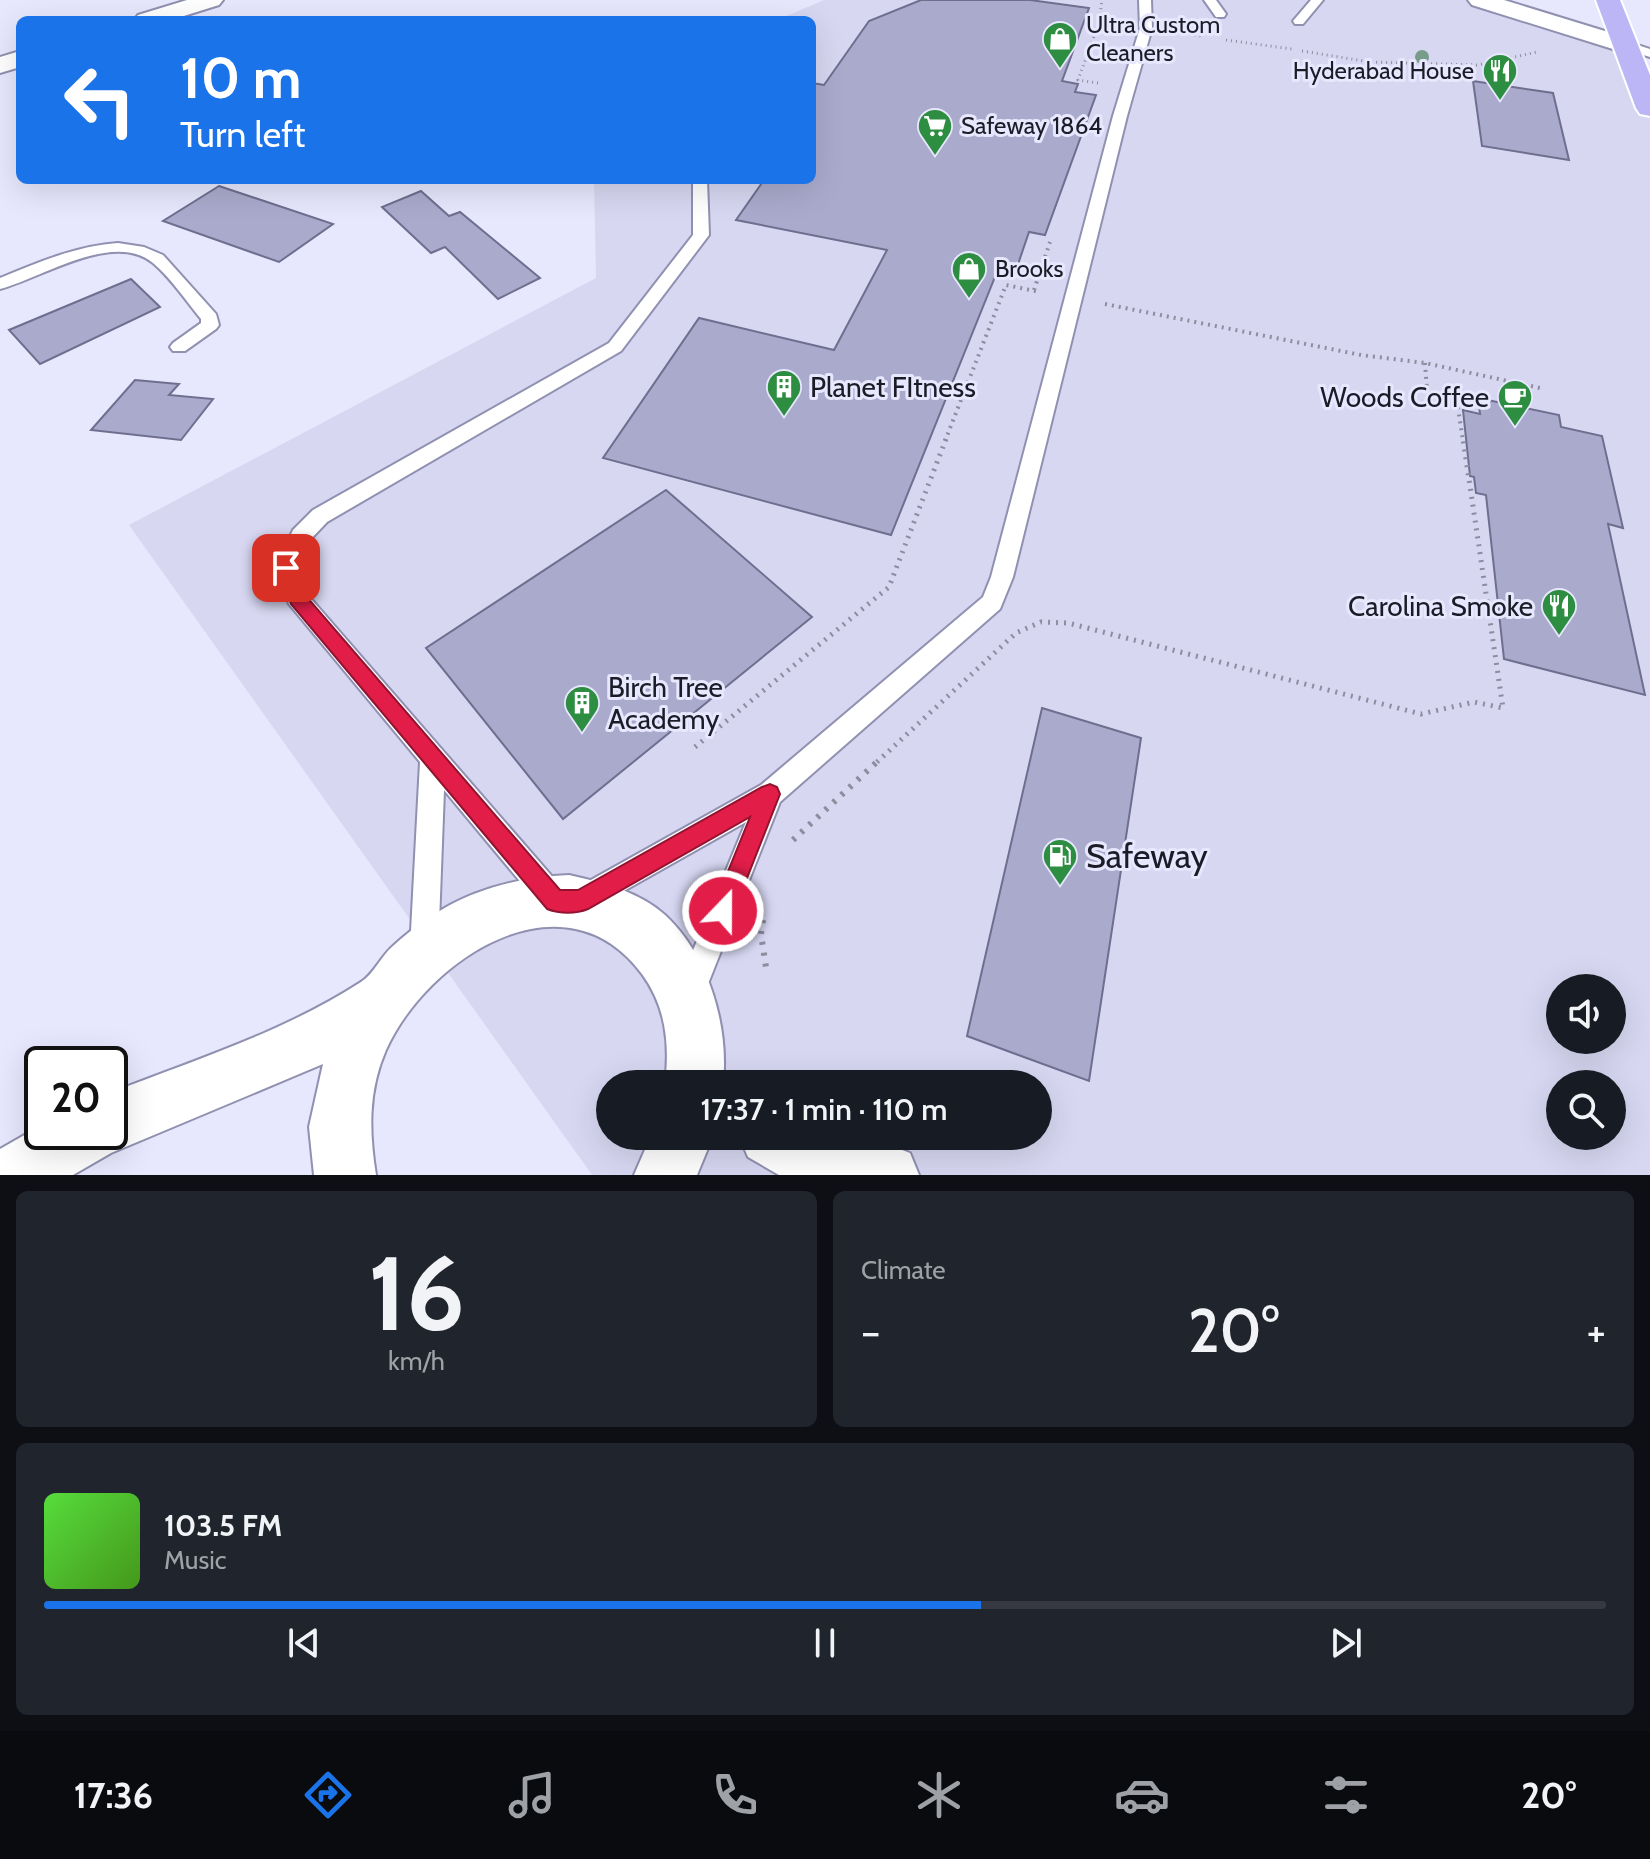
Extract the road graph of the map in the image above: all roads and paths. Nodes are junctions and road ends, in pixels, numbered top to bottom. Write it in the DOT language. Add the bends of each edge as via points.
graph roads {
  1 [pos="211,0"];
  2 [pos="1102,0"];
  3 [pos="1145,0"];
  4 [pos="1210,0"];
  5 [pos="1317,0"];
  6 [pos="1480,0"];
  7 [pos="1608,0"];
  8 [pos="1220,14"];
  9 [pos="159,16"];
  10 [pos="1299,21"];
  11 [pos="1099,23"];
  12 [pos="1146,28"];
  13 [pos="1206,37"];
  14 [pos="1214,38"];
  15 [pos="1638,49"];
  16 [pos="1541,51"];
  17 [pos="1105,84"];
  18 [pos="1650,108"];
  19 [pos="700,184"];
  20 [pos="1054,231"];
  21 [pos="0,284"];
  22 [pos="1034,290"];
  23 [pos="1074,298"];
  24 [pos="179,347"];
  25 [pos="1425,363"];
  26 [pos="1540,388"];
  27 [pos="695,747"];
  28 [pos="433,759"];
  29 [pos="770,794"];
  30 [pos="789,850"];
  31 [pos="568,901"];
  32 [pos="765,912"];
  33 [pos="424,951"];
  34 [pos="767,974"];
  35 [pos="688,999"];
  36 [pos="382,1001"];
  37 [pos="703,1070"];
  38 [pos="128,1116"];
  39 [pos="58,1150"];
  40 [pos="677,1150"];
  41 [pos="794,1150"];
  42 [pos="14,1175"];
  43 [pos="345,1175"];
  44 [pos="665,1175"];
  45 [pos="888,1175"];
  1 -- 9 [label="street"];
  2 -- 11 [label="path"];
  3 -- 12 [label="lane"];
  4 -- 8 [label="lane"];
  5 -- 10 [label="lane"];
  6 -- 15 [label="street"];
  7 -- 15 [label="main road"];
  11 -- 12 [label="path"];
  11 -- 17 [label="path" via="1078,80"];
  12 -- 13 [label="path"];
  12 -- 23 [label="lane"];
  14 -- 16 [label="path" via="1370,62 1478,65"];
  15 -- 18 [label="main road"];
  19 -- 28 [label="lane" via="701,235 615,347 320,516 300,536 286,568 297,598"];
  20 -- 22 [label="path"];
  21 -- 24 [label="lane" via="88,252 146,252 210,318 204,332"];
  22 -- 23 [label="path"];
  22 -- 27 [label="path" via="1006,285 889,587"];
  23 -- 25 [label="path"];
  23 -- 29 [label="lane" via="992,603"];
  25 -- 26 [label="path"];
  25 -- 30 [label="path" via="1427,391 1456,395 1503,708 1474,702 1421,714 1068,623 1041,622 1016,633 794,838"];
  28 -- 31 [label="lane"];
  28 -- 33 [label="lane"];
  29 -- 31 [label="lane"];
  29 -- 35 [label="lane"];
  31 -- 33 [label="street" via="527,901 474,918"];
  31 -- 35 [label="street" via="626,919 663,952"];
  32 -- 34 [label="path" via="761,934"];
  33 -- 36 [label="street"];
  35 -- 37 [label="street"];
  36 -- 38 [label="street" via="292,1050"];
  36 -- 43 [label="street" via="352,1061 339,1128"];
  39 -- 42 [label="street"];
  40 -- 44 [label="street"];
  41 -- 45 [label="street" via="818,1163"];
}
